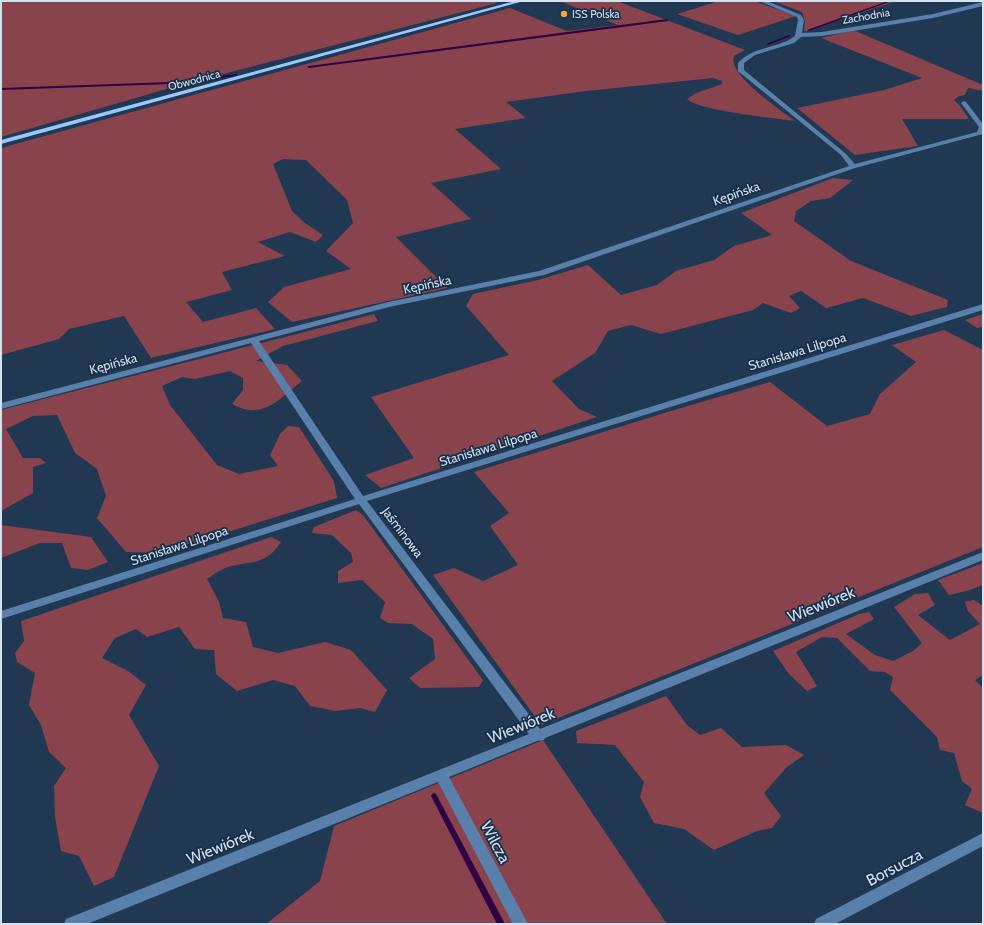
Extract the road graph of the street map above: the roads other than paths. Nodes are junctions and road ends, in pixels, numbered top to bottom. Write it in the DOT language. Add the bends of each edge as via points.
graph roads {
  1 [pos="521,1"];
  2 [pos="762,1"];
  3 [pos="983,4"];
  4 [pos="798,35"];
  5 [pos="964,103"];
  6 [pos="1,142"];
  7 [pos="853,167"];
  8 [pos="983,307"];
  9 [pos="253,339"];
  10 [pos="1,406"];
  11 [pos="361,500"];
  12 [pos="983,556"];
  13 [pos="1,615"];
  14 [pos="538,737"];
  15 [pos="441,775"];
  16 [pos="983,839"];
  17 [pos="71,924"];
  18 [pos="521,924"];
  19 [pos="821,924"];
  1 -- 6 [label="main road, Obwodnica"];
  2 -- 4 [label="street" via="799,16 801,20"];
  3 -- 4 [label="street, Zachodnia" via="938,15 822,34"];
  4 -- 7 [label="street" via="791,42 744,59 741,71 843,154"];
  5 -- 7 [label="street, Kępińska" via="982,127 980,133"];
  7 -- 9 [label="street, Kępińska" via="541,273 388,305"];
  8 -- 11 [label="street, Stanisława Lilpopa"];
  9 -- 10 [label="street, Kępińska"];
  9 -- 11 [label="street, Jaśminowa"];
  11 -- 13 [label="street, Stanisława Lilpopa"];
  11 -- 14 [label="street, Jaśminowa"];
  12 -- 14 [label="street, Wiewiórek"];
  14 -- 15 [label="street, Wiewiórek"];
  15 -- 17 [label="street, Wiewiórek"];
  15 -- 18 [label="street, Wilcza"];
  16 -- 19 [label="street, Borsucza"];
}
